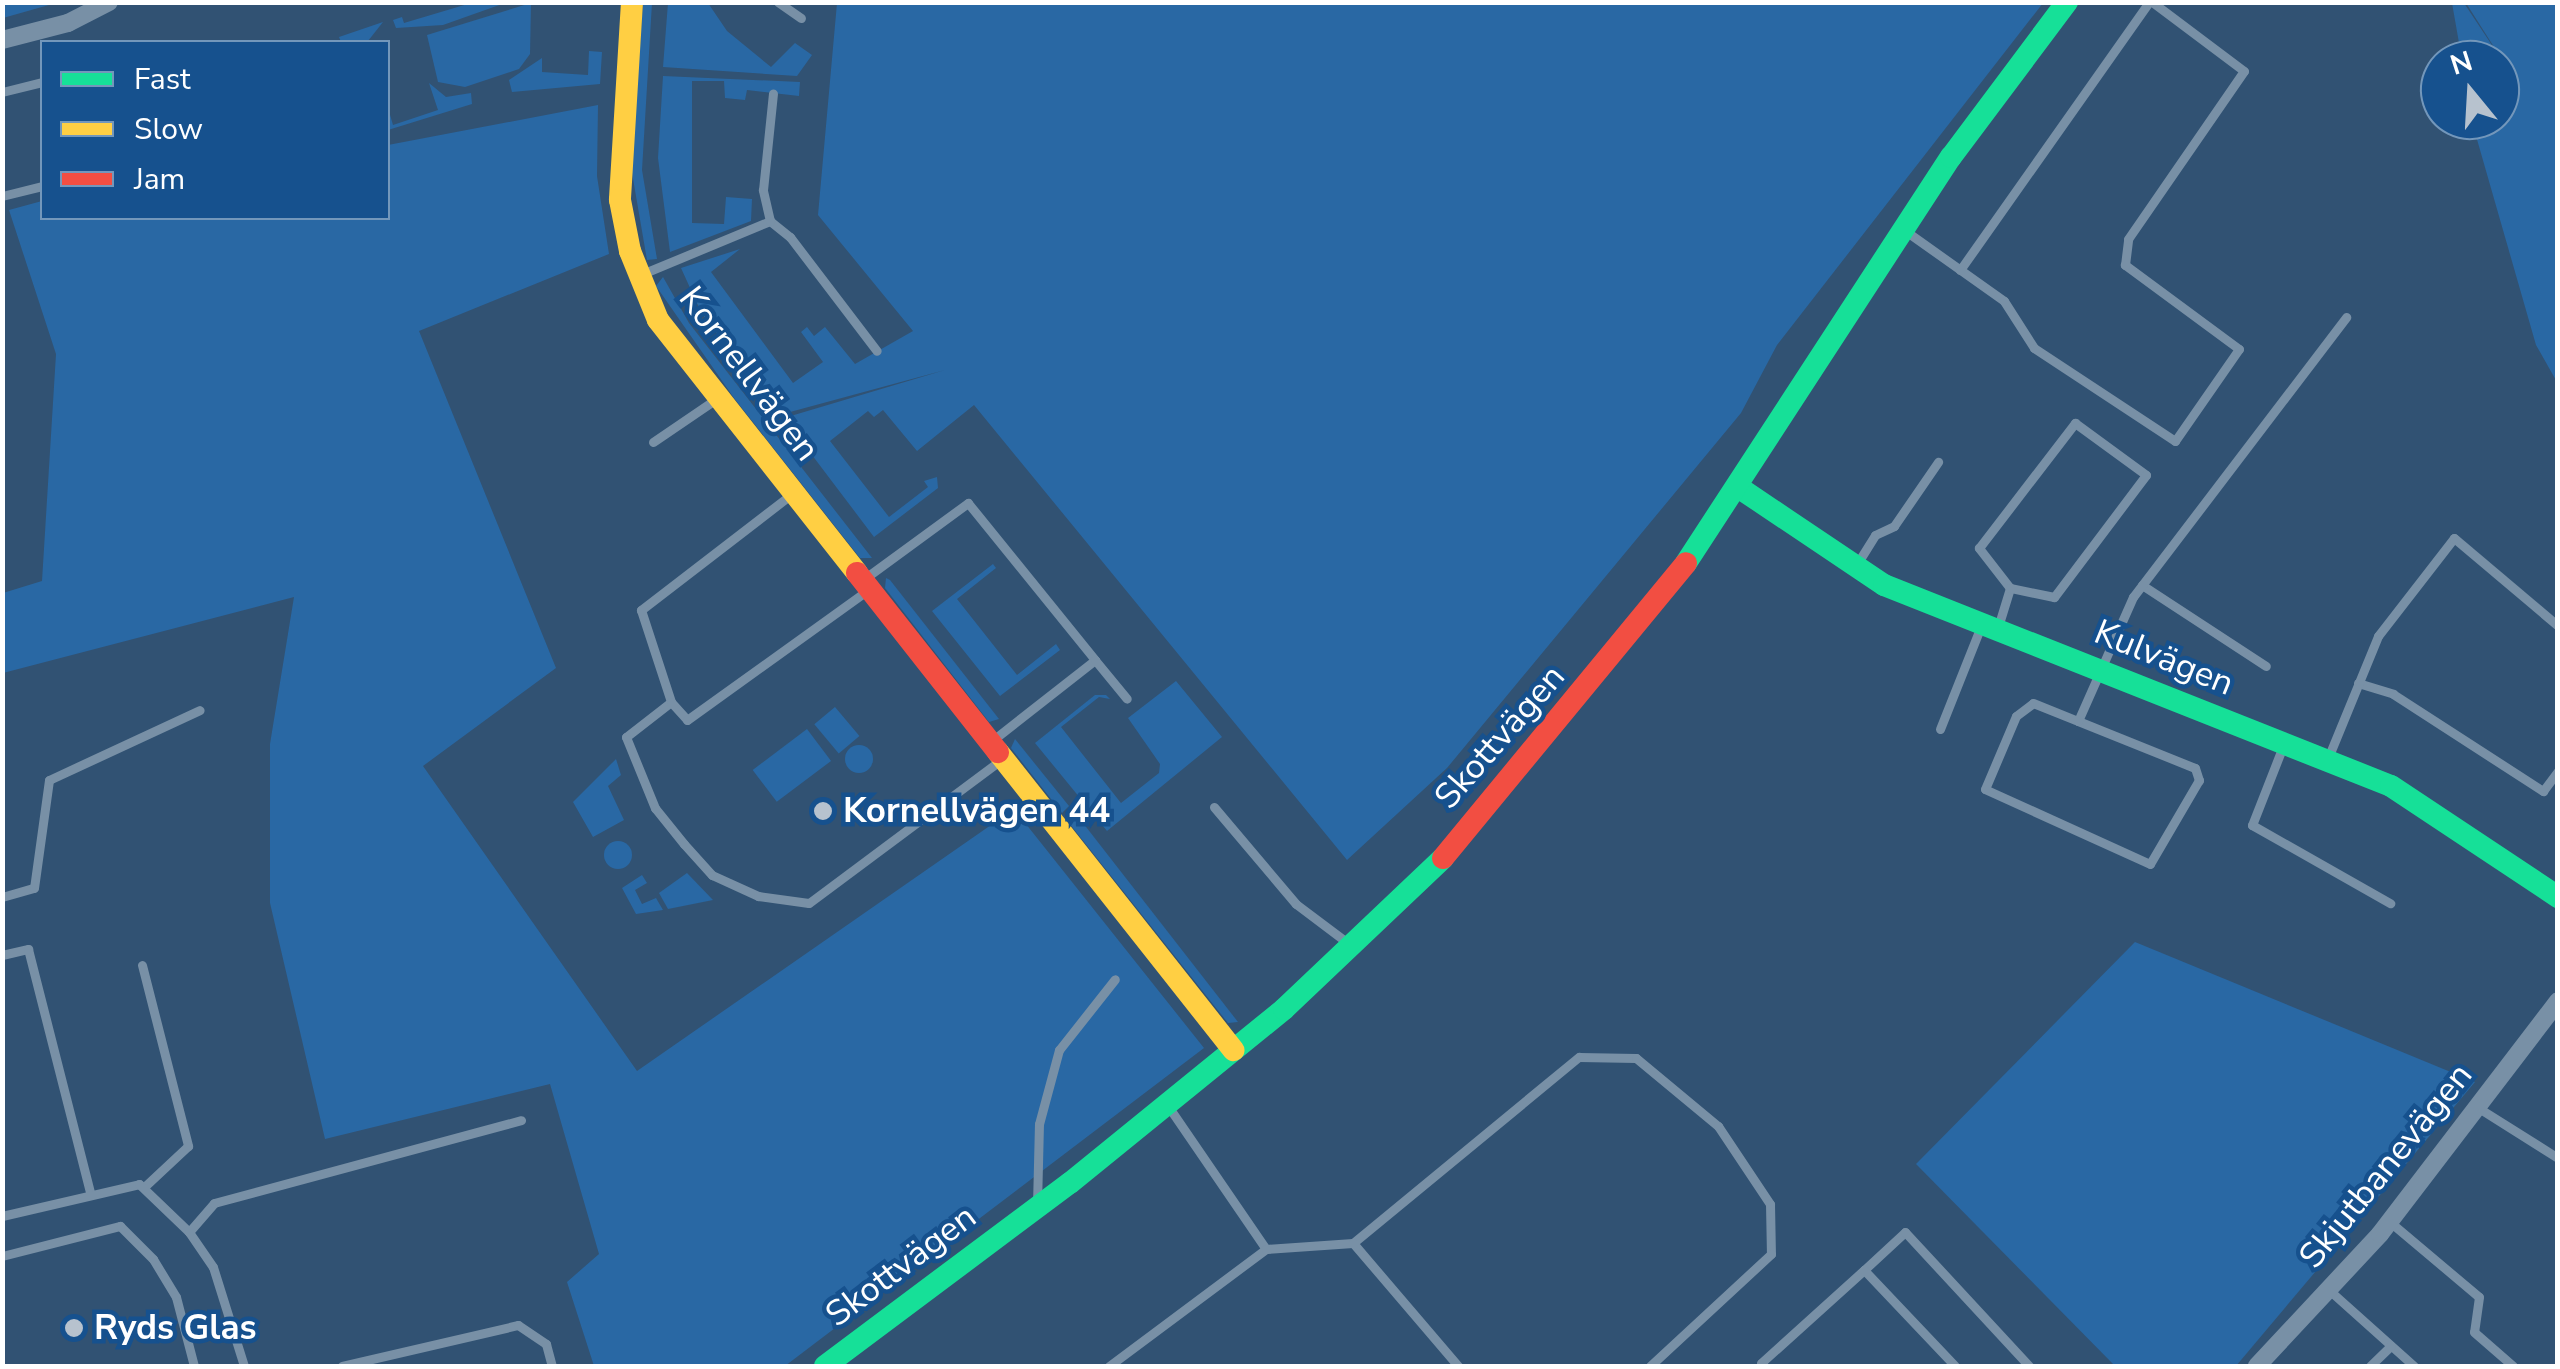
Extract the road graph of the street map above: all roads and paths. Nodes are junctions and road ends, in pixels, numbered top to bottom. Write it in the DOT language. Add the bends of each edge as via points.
graph roads {
  1 [pos="109,2"];
  2 [pos="632,2"];
  3 [pos="778,2"];
  4 [pos="2067,2"];
  5 [pos="2150,2"];
  6 [pos="801,18"];
  7 [pos="2,40"];
  8 [pos="40,82"];
  9 [pos="2,92"];
  10 [pos="773,94"];
  11 [pos="40,186"];
  12 [pos="2,196"];
  13 [pos="770,221"];
  14 [pos="1907,232"];
  15 [pos="1960,270"];
  16 [pos="640,275"];
  17 [pos="2346,318"];
  18 [pos="877,351"];
  19 [pos="718,397"];
  20 [pos="653,442"];
  21 [pos="1938,462"];
  22 [pos="1741,489"];
  23 [pos="793,493"];
  24 [pos="1855,566"];
  25 [pos="865,585"];
  26 [pos="2142,585"];
  27 [pos="2010,588"];
  28 [pos="1989,626"];
  29 [pos="2558,626"];
  30 [pos="1095,660"];
  31 [pos="2266,666"];
  32 [pos="2098,670"];
  33 [pos="2358,684"];
  34 [pos="1126,699"];
  35 [pos="671,702"];
  36 [pos="200,710"];
  37 [pos="2078,721"];
  38 [pos="1940,729"];
  39 [pos="2284,743"];
  40 [pos="995,752"];
  41 [pos="2326,760"];
  42 [pos="2558,771"];
  43 [pos="1214,807"];
  44 [pos="2,896"];
  45 [pos="2558,897"];
  46 [pos="2390,904"];
  47 [pos="1351,945"];
  48 [pos="2,955"];
  49 [pos="142,965"];
  50 [pos="1116,979"];
  51 [pos="2558,1001"];
  52 [pos="1233,1050"];
  53 [pos="1166,1104"];
  54 [pos="2477,1108"];
  55 [pos="520,1120"];
  56 [pos="2558,1158"];
  57 [pos="144,1187"];
  58 [pos="90,1192"];
  59 [pos="1036,1208"];
  60 [pos="2,1216"];
  61 [pos="2390,1222"];
  62 [pos="189,1232"];
  63 [pos="1353,1243"];
  64 [pos="1266,1249"];
  65 [pos="2,1256"];
  66 [pos="1864,1270"];
  67 [pos="2329,1290"];
  68 [pos="2391,1346"];
  69 [pos="194,1366"];
  70 [pos="244,1366"];
  71 [pos="342,1366"];
  72 [pos="552,1366"];
  73 [pos="824,1366"];
  74 [pos="1109,1366"];
  75 [pos="1458,1366"];
  76 [pos="1650,1366"];
  77 [pos="1764,1366"];
  78 [pos="1955,1366"];
  79 [pos="2029,1366"];
  80 [pos="2258,1366"];
  81 [pos="2370,1366"];
  82 [pos="2414,1366"];
  83 [pos="2513,1366"];
  1 -- 7 [label="street" via="68,23"];
  2 -- 16 [label="street, Kornellvägen" via="619,175"];
  3 -- 6 [label="lane"];
  4 -- 14 [label="street, Skottvägen" via="1952,156"];
  5 -- 15 [label="lane"];
  5 -- 15 [label="lane" via="2244,71 2128,240 2125,266 2239,349 2175,441 2034,348 2004,301"];
  8 -- 9 [label="lane"];
  10 -- 13 [label="lane" via="763,190"];
  11 -- 12 [label="lane"];
  13 -- 16 [label="lane"];
  13 -- 18 [label="lane" via="790,237"];
  14 -- 15 [label="lane"];
  14 -- 22 [label="street, Skottvägen"];
  16 -- 19 [label="street, Kornellvägen" via="658,320"];
  17 -- 26 [label="lane"];
  19 -- 20 [label="lane"];
  19 -- 23 [label="street, Kornellvägen"];
  21 -- 24 [label="lane" via="1894,526 1876,536"];
  22 -- 24 [label="street, Kulvägen"];
  22 -- 47 [label="street, Skottvägen" via="1617,654 1457,841"];
  23 -- 25 [label="street, Kornellvägen"];
  23 -- 35 [label="lane, Kornellvägen" via="640,610"];
  24 -- 28 [label="street, Kulvägen"];
  25 -- 30 [label="lane" via="968,503"];
  25 -- 35 [label="lane" via="687,720"];
  25 -- 40 [label="street, Kornellvägen"];
  26 -- 31 [label="lane"];
  26 -- 32 [label="lane"];
  27 -- 27 [label="lane" via="1979,548 2075,423 2146,475 2054,597"];
  27 -- 28 [label="lane"];
  28 -- 32 [label="street, Kulvägen"];
  28 -- 38 [label="lane"];
  29 -- 33 [label="lane" via="2454,538 2378,636"];
  30 -- 34 [label="lane"];
  30 -- 40 [label="lane"];
  32 -- 37 [label="lane"];
  32 -- 39 [label="street, Kulvägen"];
  33 -- 41 [label="lane"];
  33 -- 42 [label="lane" via="2394,694 2543,791"];
  35 -- 40 [label="lane" via="626,737 656,808 712,875 758,896 809,903"];
  36 -- 44 [label="lane" via="49,780 34,888"];
  37 -- 37 [label="lane" via="2033,703 2016,716 1985,789 2150,864 2199,780 2194,768"];
  39 -- 41 [label="street, Kulvägen"];
  39 -- 46 [label="lane" via="2252,825"];
  40 -- 52 [label="street, Kornellvägen"];
  41 -- 45 [label="street, Kulvägen" via="2412,796"];
  43 -- 47 [label="lane" via="1296,904"];
  47 -- 52 [label="street, Skottvägen"];
  48 -- 58 [label="lane" via="28,949"];
  49 -- 57 [label="lane" via="188,1146"];
  50 -- 59 [label="lane" via="1059,1050 1038,1124"];
  51 -- 54 [label="street, Skjutbanevägen"];
  52 -- 53 [label="street, Skottvägen"];
  53 -- 59 [label="street, Skottvägen"];
  53 -- 64 [label="lane"];
  54 -- 56 [label="lane"];
  54 -- 61 [label="street, Skjutbanevägen"];
  55 -- 62 [label="lane" via="214,1204"];
  57 -- 58 [label="lane" via="128,1182"];
  57 -- 62 [label="lane"];
  58 -- 60 [label="lane"];
  59 -- 73 [label="street, Skottvägen"];
  61 -- 67 [label="street, Skjutbanevägen"];
  61 -- 83 [label="lane" via="2479,1297 2474,1332"];
  62 -- 70 [label="lane" via="224,1292"];
  63 -- 64 [label="lane"];
  63 -- 75 [label="lane"];
  63 -- 76 [label="lane" via="1578,1057 1636,1058 1718,1126 1770,1204 1770,1254"];
  64 -- 74 [label="lane"];
  65 -- 69 [label="lane" via="120,1226 153,1259 176,1296"];
  66 -- 77 [label="lane"];
  66 -- 78 [label="lane"];
  66 -- 79 [label="lane" via="1906,1232"];
  67 -- 68 [label="lane"];
  67 -- 80 [label="street, Skjutbanevägen"];
  68 -- 81 [label="lane"];
  68 -- 82 [label="lane"];
  71 -- 72 [label="lane" via="518,1326 546,1344"];
}
